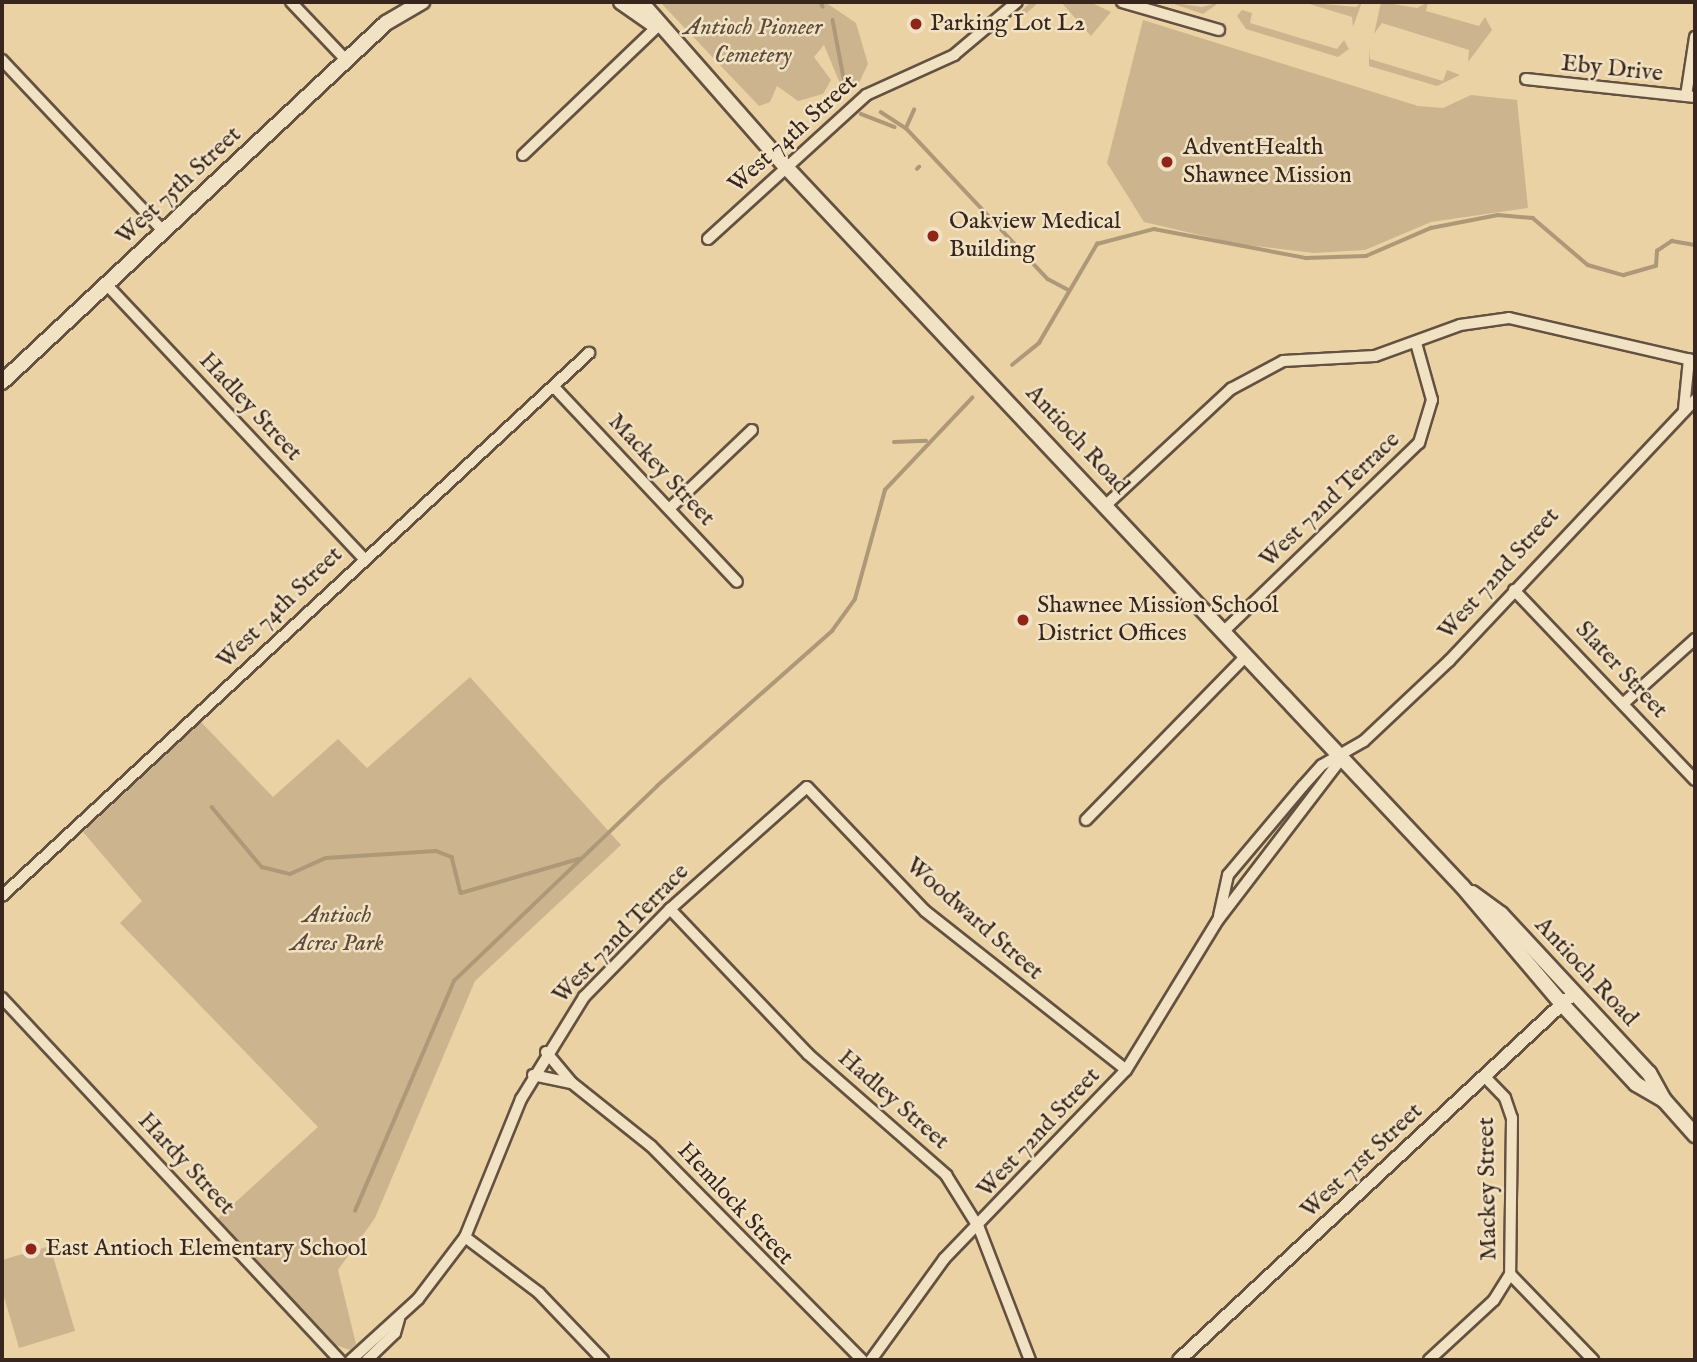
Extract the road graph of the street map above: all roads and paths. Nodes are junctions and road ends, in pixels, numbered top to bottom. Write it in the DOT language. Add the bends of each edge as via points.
graph roads {
  1 [pos="291,2"];
  2 [pos="397,2"];
  3 [pos="422,2"];
  4 [pos="621,2"];
  5 [pos="641,2"];
  6 [pos="1017,2"];
  7 [pos="1122,2"];
  8 [pos="386,23"];
  9 [pos="657,27"];
  10 [pos="1219,30"];
  11 [pos="1695,37"];
  12 [pos="2,60"];
  13 [pos="346,60"];
  14 [pos="1526,79"];
  15 [pos="1691,97"];
  16 [pos="523,155"];
  17 [pos="787,168"];
  18 [pos="163,231"];
  19 [pos="708,239"];
  20 [pos="107,285"];
  21 [pos="1416,343"];
  22 [pos="589,353"];
  23 [pos="1692,360"];
  24 [pos="2,382"];
  25 [pos="554,387"];
  26 [pos="1695,400"];
  27 [pos="1682,413"];
  28 [pos="752,430"];
  29 [pos="1106,505"];
  30 [pos="670,508"];
  31 [pos="363,558"];
  32 [pos="737,582"];
  33 [pos="1514,590"];
  34 [pos="1224,631"];
  35 [pos="1695,639"];
  36 [pos="1246,656"];
  37 [pos="1625,702"];
  38 [pos="1342,758"];
  39 [pos="1695,780"];
  40 [pos="807,787"];
  41 [pos="1086,820"];
  42 [pos="1462,886"];
  43 [pos="2,896"];
  44 [pos="670,909"];
  45 [pos="1218,920"];
  46 [pos="1574,993"];
  47 [pos="2,998"];
  48 [pos="1562,1004"];
  49 [pos="546,1052"];
  50 [pos="1125,1070"];
  51 [pos="533,1075"];
  52 [pos="1484,1076"];
  53 [pos="572,1083"];
  54 [pos="1664,1100"];
  55 [pos="1695,1135"];
  56 [pos="979,1228"];
  57 [pos="465,1237"];
  58 [pos="1510,1274"];
  59 [pos="400,1318"];
  60 [pos="339,1360"];
  61 [pos="351,1360"];
  62 [pos="367,1360"];
  63 [pos="603,1360"];
  64 [pos="863,1360"];
  65 [pos="871,1360"];
  66 [pos="1030,1360"];
  67 [pos="1179,1360"];
  68 [pos="1429,1360"];
  69 [pos="1592,1360"];
  1 -- 13 [label="street"];
  2 -- 8 [label="main road, West 75th Street"];
  3 -- 8 [label="main road, West 75th Street"];
  4 -- 9 [label="main road, Antioch Road"];
  5 -- 9 [label="main road, Antioch Road"];
  6 -- 17 [label="street, West 74th Street" via="954,55 866,95"];
  7 -- 10 [label="street"];
  8 -- 13 [label="main road, West 75th Street"];
  9 -- 16 [label="street"];
  9 -- 17 [label="main road, Antioch Road"];
  11 -- 15 [label="street"];
  12 -- 18 [label="street"];
  13 -- 18 [label="main road, West 75th Street"];
  14 -- 15 [label="street, Eby Drive"];
  17 -- 19 [label="street, West 74th Street"];
  17 -- 29 [label="main road, Antioch Road"];
  18 -- 20 [label="main road, West 75th Street"];
  20 -- 24 [label="main road, West 75th Street"];
  20 -- 31 [label="street, Hadley Street"];
  21 -- 23 [label="street" via="1460,325 1509,318"];
  21 -- 29 [label="street" via="1347,361 1278,363 1231,389"];
  21 -- 34 [label="street, West 72nd Terrace" via="1432,400 1419,443"];
  22 -- 25 [label="street, West 74th Street"];
  23 -- 27 [label="street"];
  25 -- 30 [label="street, Mackey Street"];
  25 -- 31 [label="street, West 74th Street"];
  26 -- 27 [label="street, West 72nd Street"];
  27 -- 33 [label="street, West 72nd Street"];
  28 -- 30 [label="street"];
  29 -- 34 [label="main road, Antioch Road"];
  30 -- 32 [label="street, Mackey Street"];
  31 -- 43 [label="street, West 74th Street"];
  33 -- 37 [label="street, Slater Street"];
  33 -- 38 [label="street, West 72nd Street" via="1449,661"];
  34 -- 36 [label="main road, Antioch Road"];
  35 -- 37 [label="street"];
  36 -- 38 [label="main road, Antioch Road"];
  36 -- 41 [label="street"];
  37 -- 39 [label="street, Slater Street"];
  38 -- 42 [label="main road, Antioch Road"];
  38 -- 45 [label="street, West 72nd Street"];
  38 -- 45 [label="street, West 72nd Street" via="1322,765 1228,875"];
  40 -- 44 [label="street, West 72nd Terrace"];
  40 -- 50 [label="street, Woodward Street" via="925,911"];
  42 -- 46 [label="main road, Antioch Road" via="1501,914"];
  42 -- 48 [label="main road, Antioch Road"];
  44 -- 49 [label="street, West 72nd Terrace" via="584,997"];
  44 -- 56 [label="street, Hadley Street" via="808,1054 925,1151"];
  45 -- 50 [label="street, West 72nd Street"];
  46 -- 48 [label="street, West 71st Street"];
  46 -- 54 [label="main road, Antioch Road" via="1650,1073"];
  47 -- 60 [label="street, Hardy Street"];
  48 -- 52 [label="street, West 71st Street"];
  48 -- 54 [label="main road, Antioch Road" via="1636,1084"];
  49 -- 51 [label="street, West 72nd Terrace"];
  49 -- 53 [label="street, Hemlock Street"];
  50 -- 56 [label="street, West 72nd Street"];
  51 -- 53 [label="street, Hemlock Street"];
  51 -- 57 [label="street, West 72nd Terrace"];
  52 -- 58 [label="street, Mackey Street" via="1505,1098 1511,1118 1516,1250"];
  52 -- 67 [label="street, West 71st Street"];
  53 -- 64 [label="street, Hemlock Street" via="651,1146"];
  54 -- 55 [label="main road, Antioch Road"];
  56 -- 65 [label="street, West 72nd Street" via="944,1259"];
  56 -- 66 [label="street, Hadley Street"];
  57 -- 59 [label="street, West 72nd Terrace"];
  57 -- 63 [label="street" via="539,1293"];
  58 -- 68 [label="street" via="1494,1300"];
  58 -- 69 [label="street, Mackey Street"];
  59 -- 61 [label="street, West 72nd Terrace"];
  59 -- 62 [label="street, West 72nd Terrace" via="395,1334"];
}
